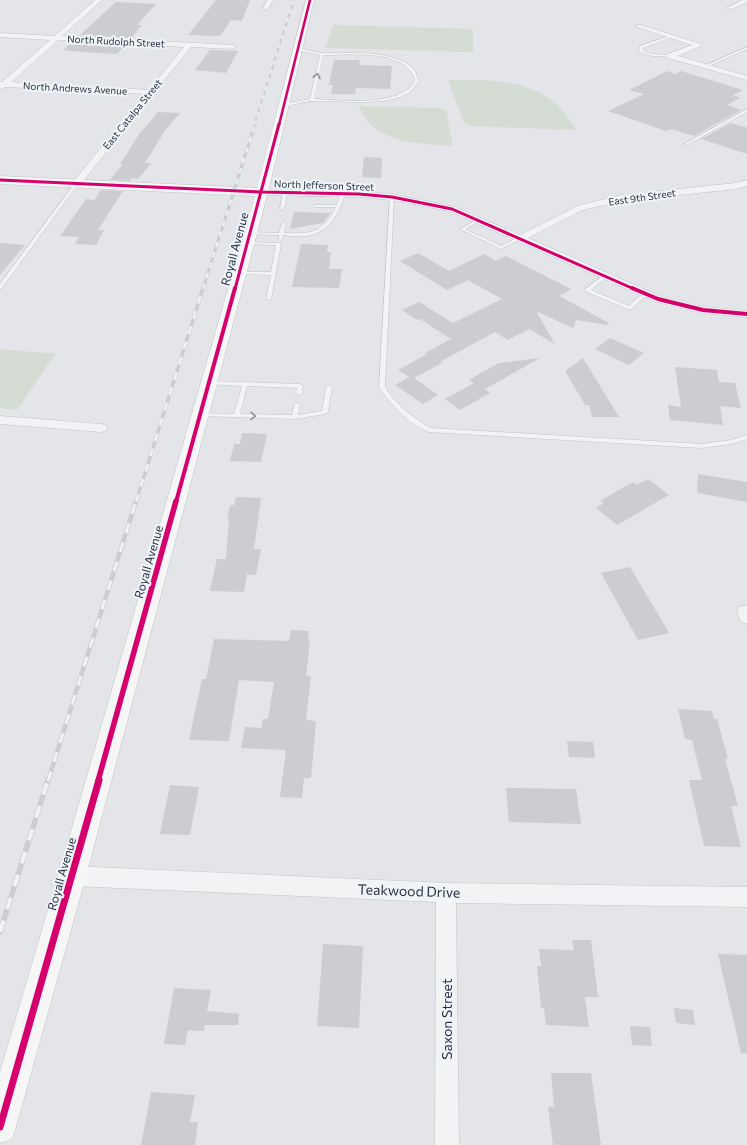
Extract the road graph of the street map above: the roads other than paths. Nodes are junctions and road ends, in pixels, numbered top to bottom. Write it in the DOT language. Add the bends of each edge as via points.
graph roads {
  1 [pos="99,0"];
  2 [pos="270,0"];
  3 [pos="310,0"];
  4 [pos="747,0"];
  5 [pos="266,8"];
  6 [pos="730,8"];
  7 [pos="639,26"];
  8 [pos="0,35"];
  9 [pos="673,36"];
  10 [pos="56,38"];
  11 [pos="189,45"];
  12 [pos="233,47"];
  13 [pos="747,48"];
  14 [pos="298,49"];
  15 [pos="322,54"];
  16 [pos="671,56"];
  17 [pos="706,66"];
  18 [pos="747,78"];
  19 [pos="1,85"];
  20 [pos="151,92"];
  21 [pos="312,100"];
  22 [pos="284,105"];
  23 [pos="747,110"];
  24 [pos="686,144"];
  25 [pos="0,180"];
  26 [pos="747,183"];
  27 [pos="76,184"];
  28 [pos="736,186"];
  29 [pos="747,188"];
  30 [pos="262,192"];
  31 [pos="285,193"];
  32 [pos="343,194"];
  33 [pos="392,197"];
  34 [pos="316,206"];
  35 [pos="339,206"];
  36 [pos="282,209"];
  37 [pos="478,220"];
  38 [pos="284,223"];
  39 [pos="282,234"];
  40 [pos="249,238"];
  41 [pos="519,238"];
  42 [pos="280,244"];
  43 [pos="239,273"];
  44 [pos="274,274"];
  45 [pos="606,276"];
  46 [pos="0,287"];
  47 [pos="645,294"];
  48 [pos="269,299"];
  49 [pos="747,314"];
  50 [pos="209,383"];
  51 [pos="245,384"];
  52 [pos="329,387"];
  53 [pos="299,393"];
  54 [pos="297,405"];
  55 [pos="200,415"];
  56 [pos="238,415"];
  57 [pos="295,417"];
  58 [pos="0,420"];
  59 [pos="101,428"];
  60 [pos="747,437"];
  61 [pos="72,876"];
  62 [pos="446,893"];
  63 [pos="747,898"];
  64 [pos="0,1127"];
  65 [pos="447,1145"];
  1 -- 10 [label="street"];
  2 -- 5 [label="street"];
  3 -- 14 [label="street, Royall Avenue"];
  4 -- 6 [label="street"];
  7 -- 9 [label="street"];
  8 -- 10 [label="street, North Rudolph Street"];
  9 -- 16 [label="street" via="699,45"];
  9 -- 16 [label="lane" via="641,47 641,52"];
  10 -- 11 [label="street, North Rudolph Street"];
  10 -- 19 [label="street"];
  11 -- 12 [label="street, North Rudolph Street"];
  11 -- 20 [label="street, East Catalpa Street"];
  13 -- 17 [label="lane"];
  14 -- 15 [label="lane"];
  14 -- 22 [label="street, Royall Avenue"];
  21 -- 15 [label="lane, one-way"];
  15 -- 21 [label="lane" via="366,54 390,58 411,68 417,76 417,81 412,88 393,99"];
  16 -- 17 [label="street"];
  17 -- 18 [label="street"];
  19 -- 20 [label="street, North Andrews Avenue"];
  20 -- 27 [label="street, East Catalpa Street"];
  21 -- 22 [label="lane"];
  22 -- 30 [label="street, Royall Avenue"];
  23 -- 24 [label="lane"];
  25 -- 27 [label="street, North Jefferson Street"];
  26 -- 28 [label="street, East 9th Street"];
  27 -- 30 [label="street, North Jefferson Street"];
  27 -- 46 [label="lane"];
  28 -- 29 [label="street"];
  28 -- 41 [label="street, East 9th Street" via="622,198 580,208"];
  30 -- 31 [label="street, North Jefferson Street"];
  30 -- 40 [label="street, Royall Avenue"];
  31 -- 32 [label="street, North Jefferson Street"];
  31 -- 36 [label="lane"];
  32 -- 33 [label="street, North Jefferson Street"];
  32 -- 35 [label="lane"];
  33 -- 37 [label="street, North Jefferson Street" via="452,209"];
  33 -- 60 [label="lane" via="382,387 389,399 411,418 429,430 694,446 732,442"];
  34 -- 35 [label="lane"];
  35 -- 39 [label="lane" via="337,214 323,228 310,234"];
  37 -- 41 [label="street, North Jefferson Street"];
  37 -- 41 [label="lane" via="462,229 502,248"];
  38 -- 39 [label="lane"];
  39 -- 40 [label="lane"];
  39 -- 42 [label="lane"];
  40 -- 42 [label="lane"];
  40 -- 43 [label="street, Royall Avenue"];
  41 -- 45 [label="street, North Jefferson Street"];
  42 -- 44 [label="lane"];
  43 -- 44 [label="lane"];
  43 -- 50 [label="street, Royall Avenue"];
  44 -- 48 [label="lane"];
  45 -- 47 [label="street, North Jefferson Street"];
  45 -- 47 [label="lane" via="587,290 630,308"];
  47 -- 49 [label="street, North Jefferson Street" via="703,310"];
  50 -- 51 [label="lane"];
  50 -- 55 [label="street, Royall Avenue"];
  51 -- 53 [label="lane" via="300,386"];
  51 -- 56 [label="lane"];
  52 -- 57 [label="lane" via="325,412"];
  54 -- 57 [label="lane"];
  55 -- 56 [label="lane"];
  55 -- 61 [label="street, Royall Avenue"];
  56 -- 57 [label="lane, one-way"];
  58 -- 59 [label="street"];
  61 -- 62 [label="street, Teakwood Drive"];
  61 -- 64 [label="street, Royall Avenue"];
  62 -- 63 [label="street, Teakwood Drive"];
  62 -- 65 [label="street, Saxon Street"];
}
